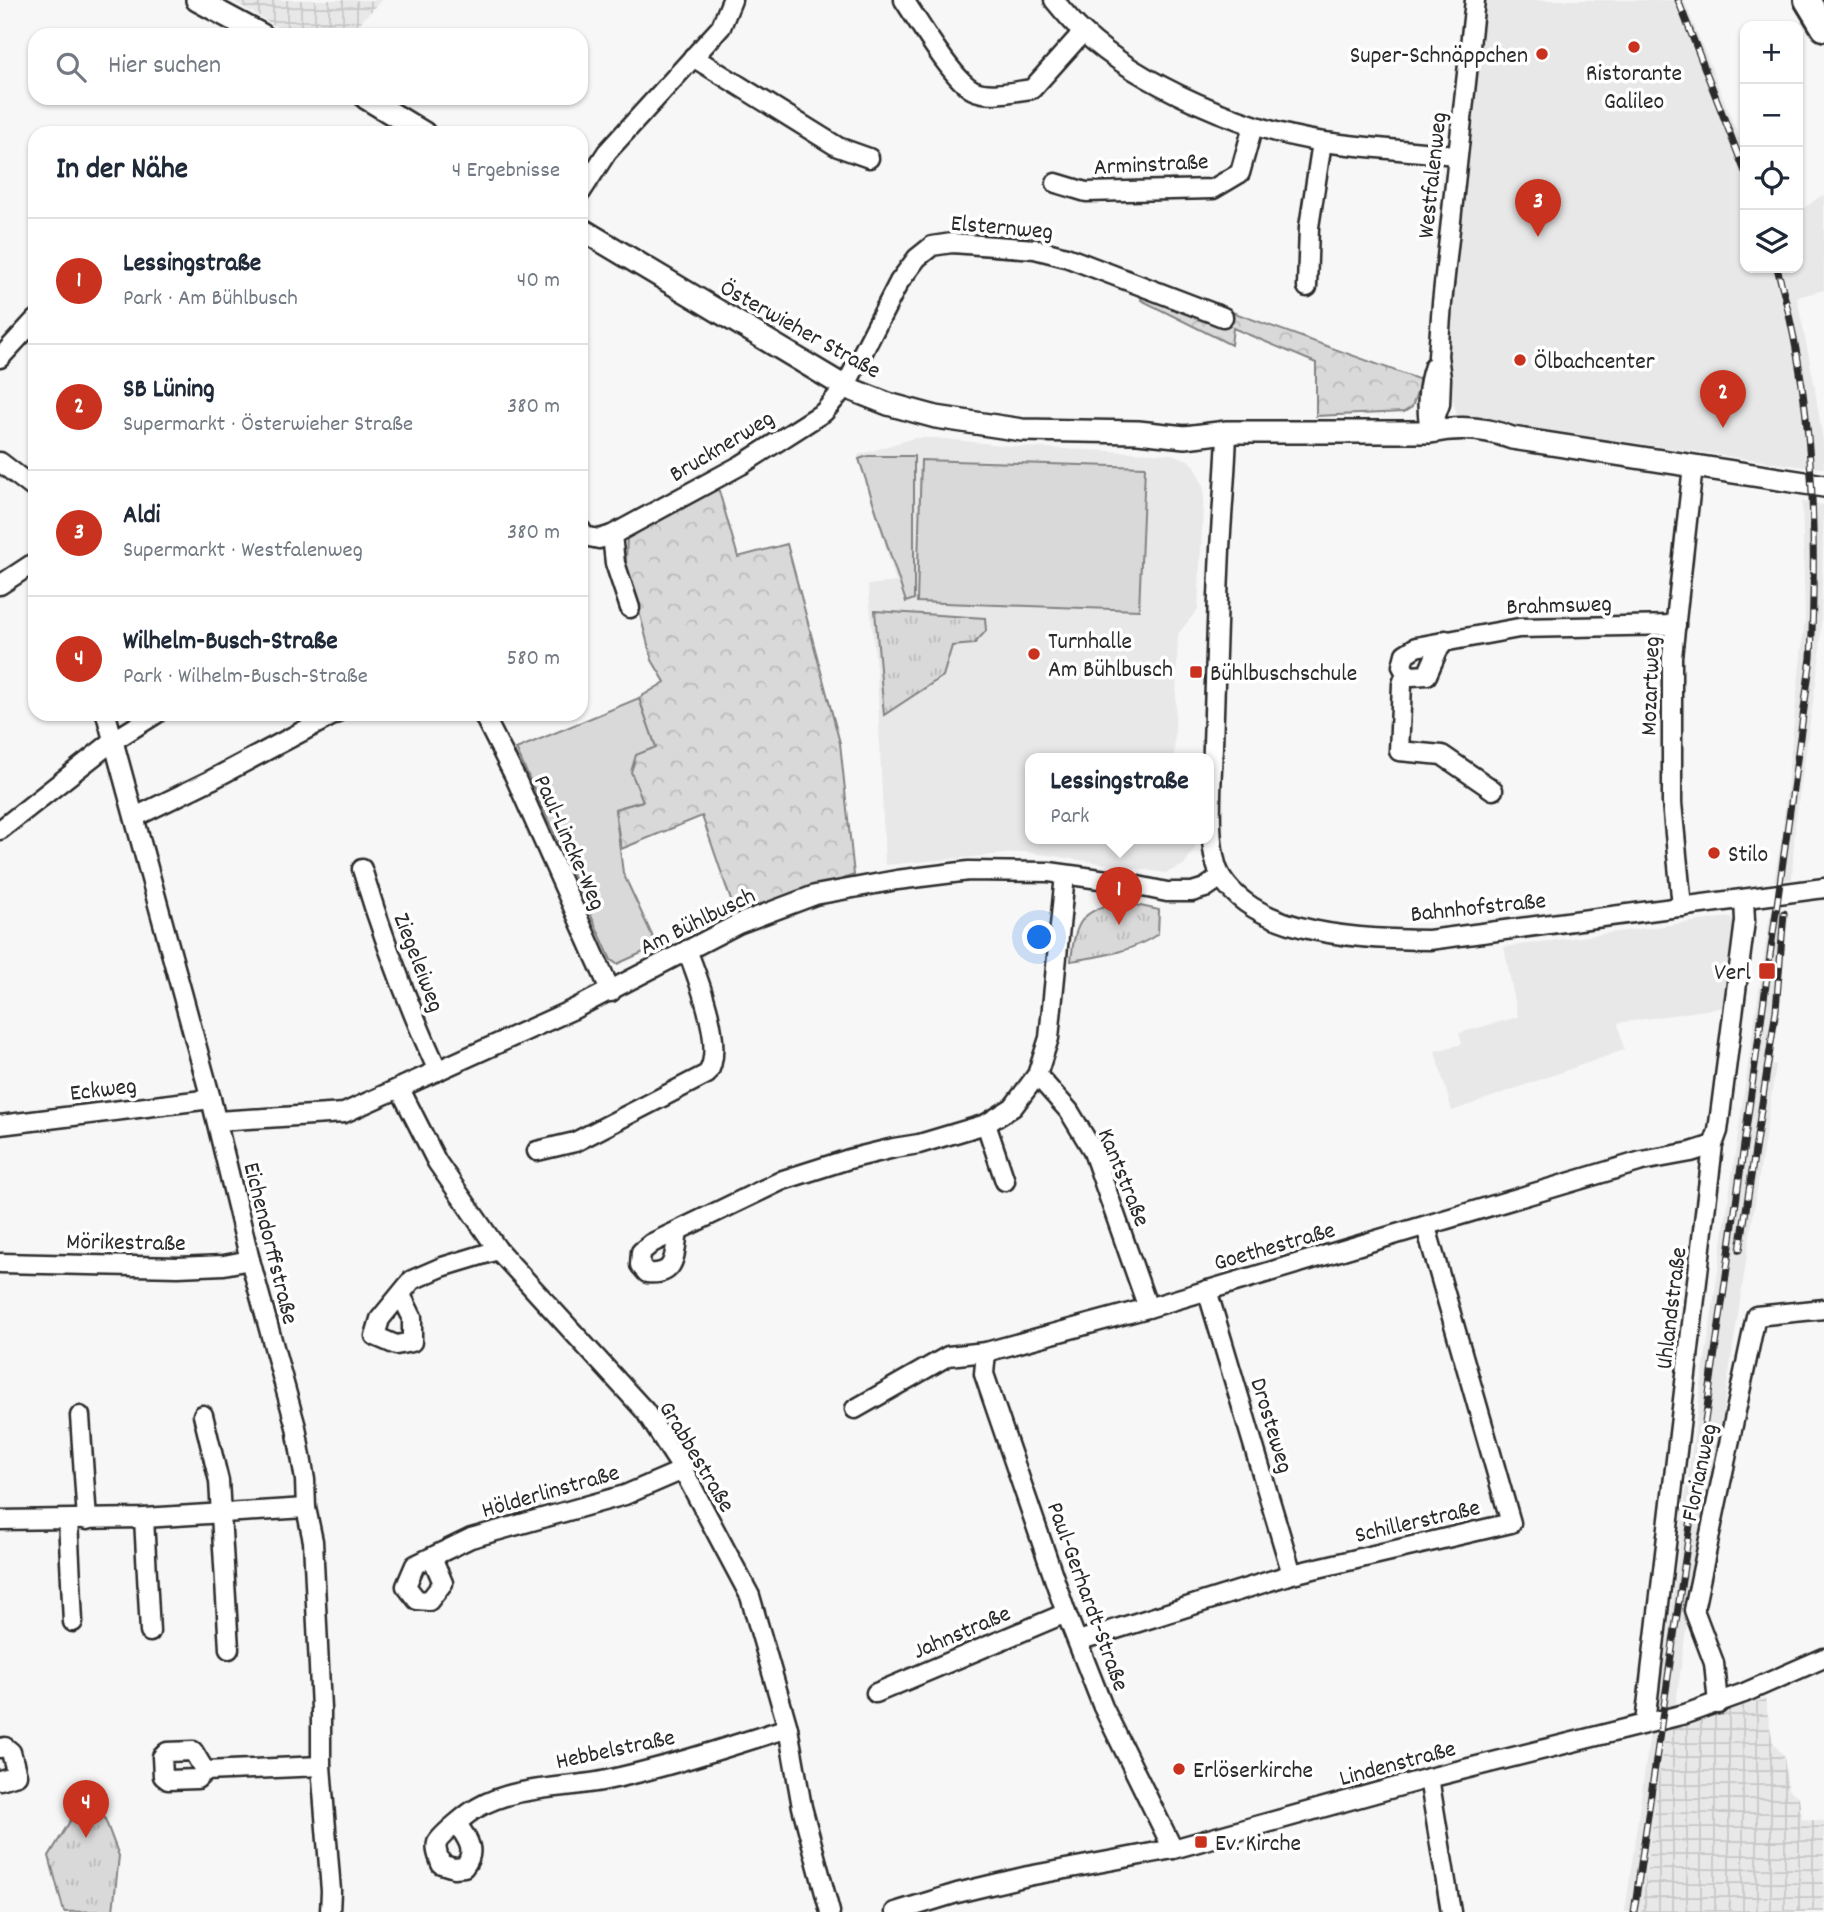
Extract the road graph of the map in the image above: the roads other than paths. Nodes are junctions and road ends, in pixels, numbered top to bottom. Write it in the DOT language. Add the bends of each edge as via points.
graph roads {
  1 [pos="197,0"];
  2 [pos="732,0"];
  3 [pos="904,0"];
  4 [pos="1054,0"];
  5 [pos="1475,0"];
  6 [pos="1807,0"];
  7 [pos="249,28"];
  8 [pos="1824,28"];
  9 [pos="1083,33"];
  10 [pos="693,57"];
  11 [pos="378,105"];
  12 [pos="412,126"];
  13 [pos="1253,126"];
  14 [pos="1322,142"];
  15 [pos="1457,155"];
  16 [pos="869,158"];
  17 [pos="588,181"];
  18 [pos="1056,183"];
  19 [pos="588,233"];
  20 [pos="1307,287"];
  21 [pos="1223,317"];
  22 [pos="28,328"];
  23 [pos="0,358"];
  24 [pos="845,387"];
  25 [pos="1227,432"];
  26 [pos="1430,432"];
  27 [pos="0,462"];
  28 [pos="1693,466"];
  29 [pos="28,484"];
  30 [pos="1824,486"];
  31 [pos="612,535"];
  32 [pos="588,537"];
  33 [pos="28,567"];
  34 [pos="0,585"];
  35 [pos="630,608"];
  36 [pos="1675,625"];
  37 [pos="108,721"];
  38 [pos="145,721"];
  39 [pos="322,721"];
  40 [pos="487,721"];
  41 [pos="113,741"];
  42 [pos="1213,753"];
  43 [pos="1493,790"];
  44 [pos="135,817"];
  45 [pos="0,830"];
  46 [pos="1213,844"];
  47 [pos="362,869"];
  48 [pos="1065,874"];
  49 [pos="1221,877"];
  50 [pos="1824,888"];
  51 [pos="1744,899"];
  52 [pos="1682,907"];
  53 [pos="687,950"];
  54 [pos="611,992"];
  55 [pos="438,1071"];
  56 [pos="1037,1075"];
  57 [pos="400,1089"];
  58 [pos="211,1099"];
  59 [pos="216,1121"];
  60 [pos="986,1124"];
  61 [pos="0,1125"];
  62 [pos="1713,1145"];
  63 [pos="537,1151"];
  64 [pos="1005,1181"];
  65 [pos="1426,1227"];
  66 [pos="678,1231"];
  67 [pos="498,1250"];
  68 [pos="250,1260"];
  69 [pos="0,1263"];
  70 [pos="1207,1290"];
  71 [pos="401,1295"];
  72 [pos="1148,1308"];
  73 [pos="1824,1309"];
  74 [pos="986,1352"];
  75 [pos="855,1409"];
  76 [pos="203,1415"];
  77 [pos="80,1416"];
  78 [pos="683,1471"];
  79 [pos="306,1508"];
  80 [pos="222,1515"];
  81 [pos="144,1518"];
  82 [pos="0,1520"];
  83 [pos="68,1520"];
  84 [pos="87,1520"];
  85 [pos="432,1557"];
  86 [pos="1292,1574"];
  87 [pos="1066,1613"];
  88 [pos="73,1622"];
  89 [pos="150,1632"];
  90 [pos="1078,1641"];
  91 [pos="229,1649"];
  92 [pos="1824,1658"];
  93 [pos="876,1693"];
  94 [pos="1718,1704"];
  95 [pos="1645,1723"];
  96 [pos="788,1728"];
  97 [pos="0,1748"];
  98 [pos="321,1766"];
  99 [pos="205,1771"];
  100 [pos="1429,1778"];
  101 [pos="0,1780"];
  102 [pos="458,1825"];
  103 [pos="1173,1849"];
  104 [pos="330,1912"];
  105 [pos="830,1912"];
  106 [pos="895,1912"];
  107 [pos="1451,1912"];
  1 -- 7 [label="street"];
  2 -- 10 [label="street" via="721,27"];
  3 -- 9 [label="street" via="957,76 974,91 1032,89"];
  4 -- 9 [label="street"];
  5 -- 15 [label="street, Westfalenweg"];
  6 -- 8 [label="main road"];
  9 -- 13 [label="street" via="1173,92"];
  10 -- 16 [label="street" via="838,148"];
  10 -- 17 [label="street" via="607,152"];
  11 -- 12 [label="street"];
  13 -- 14 [label="street"];
  13 -- 18 [label="street, Arminstraße" via="1240,173 1213,189 1086,192"];
  14 -- 15 [label="street"];
  14 -- 20 [label="street" via="1309,227"];
  15 -- 26 [label="street, Westfalenweg" via="1438,356 1440,404"];
  19 -- 24 [label="street, Österwieher Straße"];
  21 -- 24 [label="street, Elsternweg" via="1035,249 952,243 932,246 899,282"];
  22 -- 23 [label="street"];
  24 -- 25 [label="street, Österwieher Straße" via="888,404 964,422 1052,432 1185,427"];
  24 -- 31 [label="street, Brucknerweg" via="824,412 741,465"];
  25 -- 26 [label="street, Österwieher Straße"];
  25 -- 42 [label="street"];
  26 -- 28 [label="street, Österwieher Straße" via="1481,429 1512,438"];
  27 -- 29 [label="street"];
  28 -- 30 [label="street, Österwieher Straße"];
  28 -- 36 [label="street, Mozartweg"];
  31 -- 32 [label="street"];
  31 -- 35 [label="street" via="615,563"];
  33 -- 34 [label="street"];
  36 -- 43 [label="street, Brahmsweg" via="1519,628 1446,640 1405,654 1399,751 1442,755"];
  36 -- 52 [label="street, Mozartweg" via="1672,803"];
  37 -- 41 [label="street, Eichendorffstraße"];
  38 -- 41 [label="street"];
  39 -- 44 [label="street"];
  40 -- 54 [label="street, Paul-Lincke-Weg"];
  41 -- 44 [label="street, Eichendorffstraße"];
  41 -- 45 [label="street"];
  44 -- 58 [label="street, Eichendorffstraße"];
  46 -- 49 [label="street"];
  47 -- 55 [label="street, Ziegeleiweg" via="384,944"];
  48 -- 49 [label="street, Am Bühlbusch" via="1167,892 1192,892"];
  48 -- 53 [label="street, Am Bühlbusch" via="970,871 827,892 752,917"];
  48 -- 56 [label="street" via="1049,1038"];
  49 -- 52 [label="street, Bahnhofstraße" via="1242,900 1267,916 1314,930 1396,939 1429,940"];
  50 -- 51 [label="street, Bahnhofstraße"];
  51 -- 52 [label="street, Bahnhofstraße"];
  51 -- 62 [label="street, Uhlandstraße" via="1745,921"];
  53 -- 54 [label="street, Am Bühlbusch"];
  53 -- 63 [label="street" via="712,1030 713,1066 707,1074 575,1142"];
  54 -- 55 [label="street, Am Bühlbusch"];
  55 -- 57 [label="street, Am Bühlbusch"];
  56 -- 60 [label="street" via="1013,1107"];
  56 -- 72 [label="street, Kantstraße" via="1069,1111 1092,1149"];
  57 -- 59 [label="street, Am Bühlbusch" via="344,1112"];
  57 -- 67 [label="street, Grabbestraße" via="437,1162"];
  58 -- 59 [label="street, Eichendorffstraße"];
  58 -- 61 [label="street, Eckweg"];
  59 -- 68 [label="street, Eichendorffstraße"];
  60 -- 64 [label="street"];
  60 -- 66 [label="street" via="783,1180"];
  62 -- 65 [label="street, Goethestraße" via="1642,1161"];
  62 -- 95 [label="street, Uhlandstraße"];
  65 -- 70 [label="street, Goethestraße"];
  65 -- 86 [label="street, Schillerstraße" via="1511,1523"];
  67 -- 71 [label="street" via="412,1280"];
  67 -- 78 [label="street, Grabbestraße" via="645,1411"];
  68 -- 69 [label="street, Mörikestraße" via="178,1267"];
  68 -- 79 [label="street, Eichendorffstraße" via="296,1427"];
  70 -- 72 [label="street, Goethestraße"];
  70 -- 86 [label="street, Drosteweg"];
  72 -- 74 [label="street, Goethestraße"];
  73 -- 94 [label="street, Florianweg" via="1756,1316 1693,1610 1714,1663"];
  74 -- 75 [label="street, Goethestraße" via="948,1356"];
  74 -- 87 [label="street, Paul-Gerhardt-Straße" via="984,1374"];
  76 -- 80 [label="street"];
  77 -- 84 [label="street"];
  78 -- 85 [label="street, Hölderlinstraße" via="625,1495 471,1538"];
  78 -- 96 [label="street, Grabbestraße" via="750,1596"];
  79 -- 80 [label="street"];
  79 -- 98 [label="street, Eichendorffstraße" via="313,1541"];
  80 -- 81 [label="street"];
  80 -- 91 [label="street"];
  81 -- 84 [label="street"];
  81 -- 89 [label="street"];
  82 -- 83 [label="street"];
  83 -- 84 [label="street"];
  83 -- 88 [label="street"];
  86 -- 90 [label="street, Schillerstraße"];
  87 -- 90 [label="street, Paul-Gerhardt-Straße"];
  87 -- 93 [label="street, Jahnstraße"];
  90 -- 103 [label="street, Paul-Gerhardt-Straße" via="1103,1707"];
  92 -- 94 [label="street, Lindenstraße"];
  94 -- 95 [label="street, Lindenstraße"];
  95 -- 100 [label="street, Lindenstraße"];
  96 -- 102 [label="street, Hebbelstraße" via="651,1769 515,1794 476,1808"];
  96 -- 105 [label="street, Grabbestraße" via="802,1807"];
  97 -- 101 [label="street" via="11,1752 17,1775"];
  98 -- 99 [label="street"];
  98 -- 104 [label="street, Eichendorffstraße"];
  100 -- 103 [label="street, Lindenstraße"];
  100 -- 107 [label="street"];
  103 -- 106 [label="street, Lindenstraße" via="1017,1879"];
}
